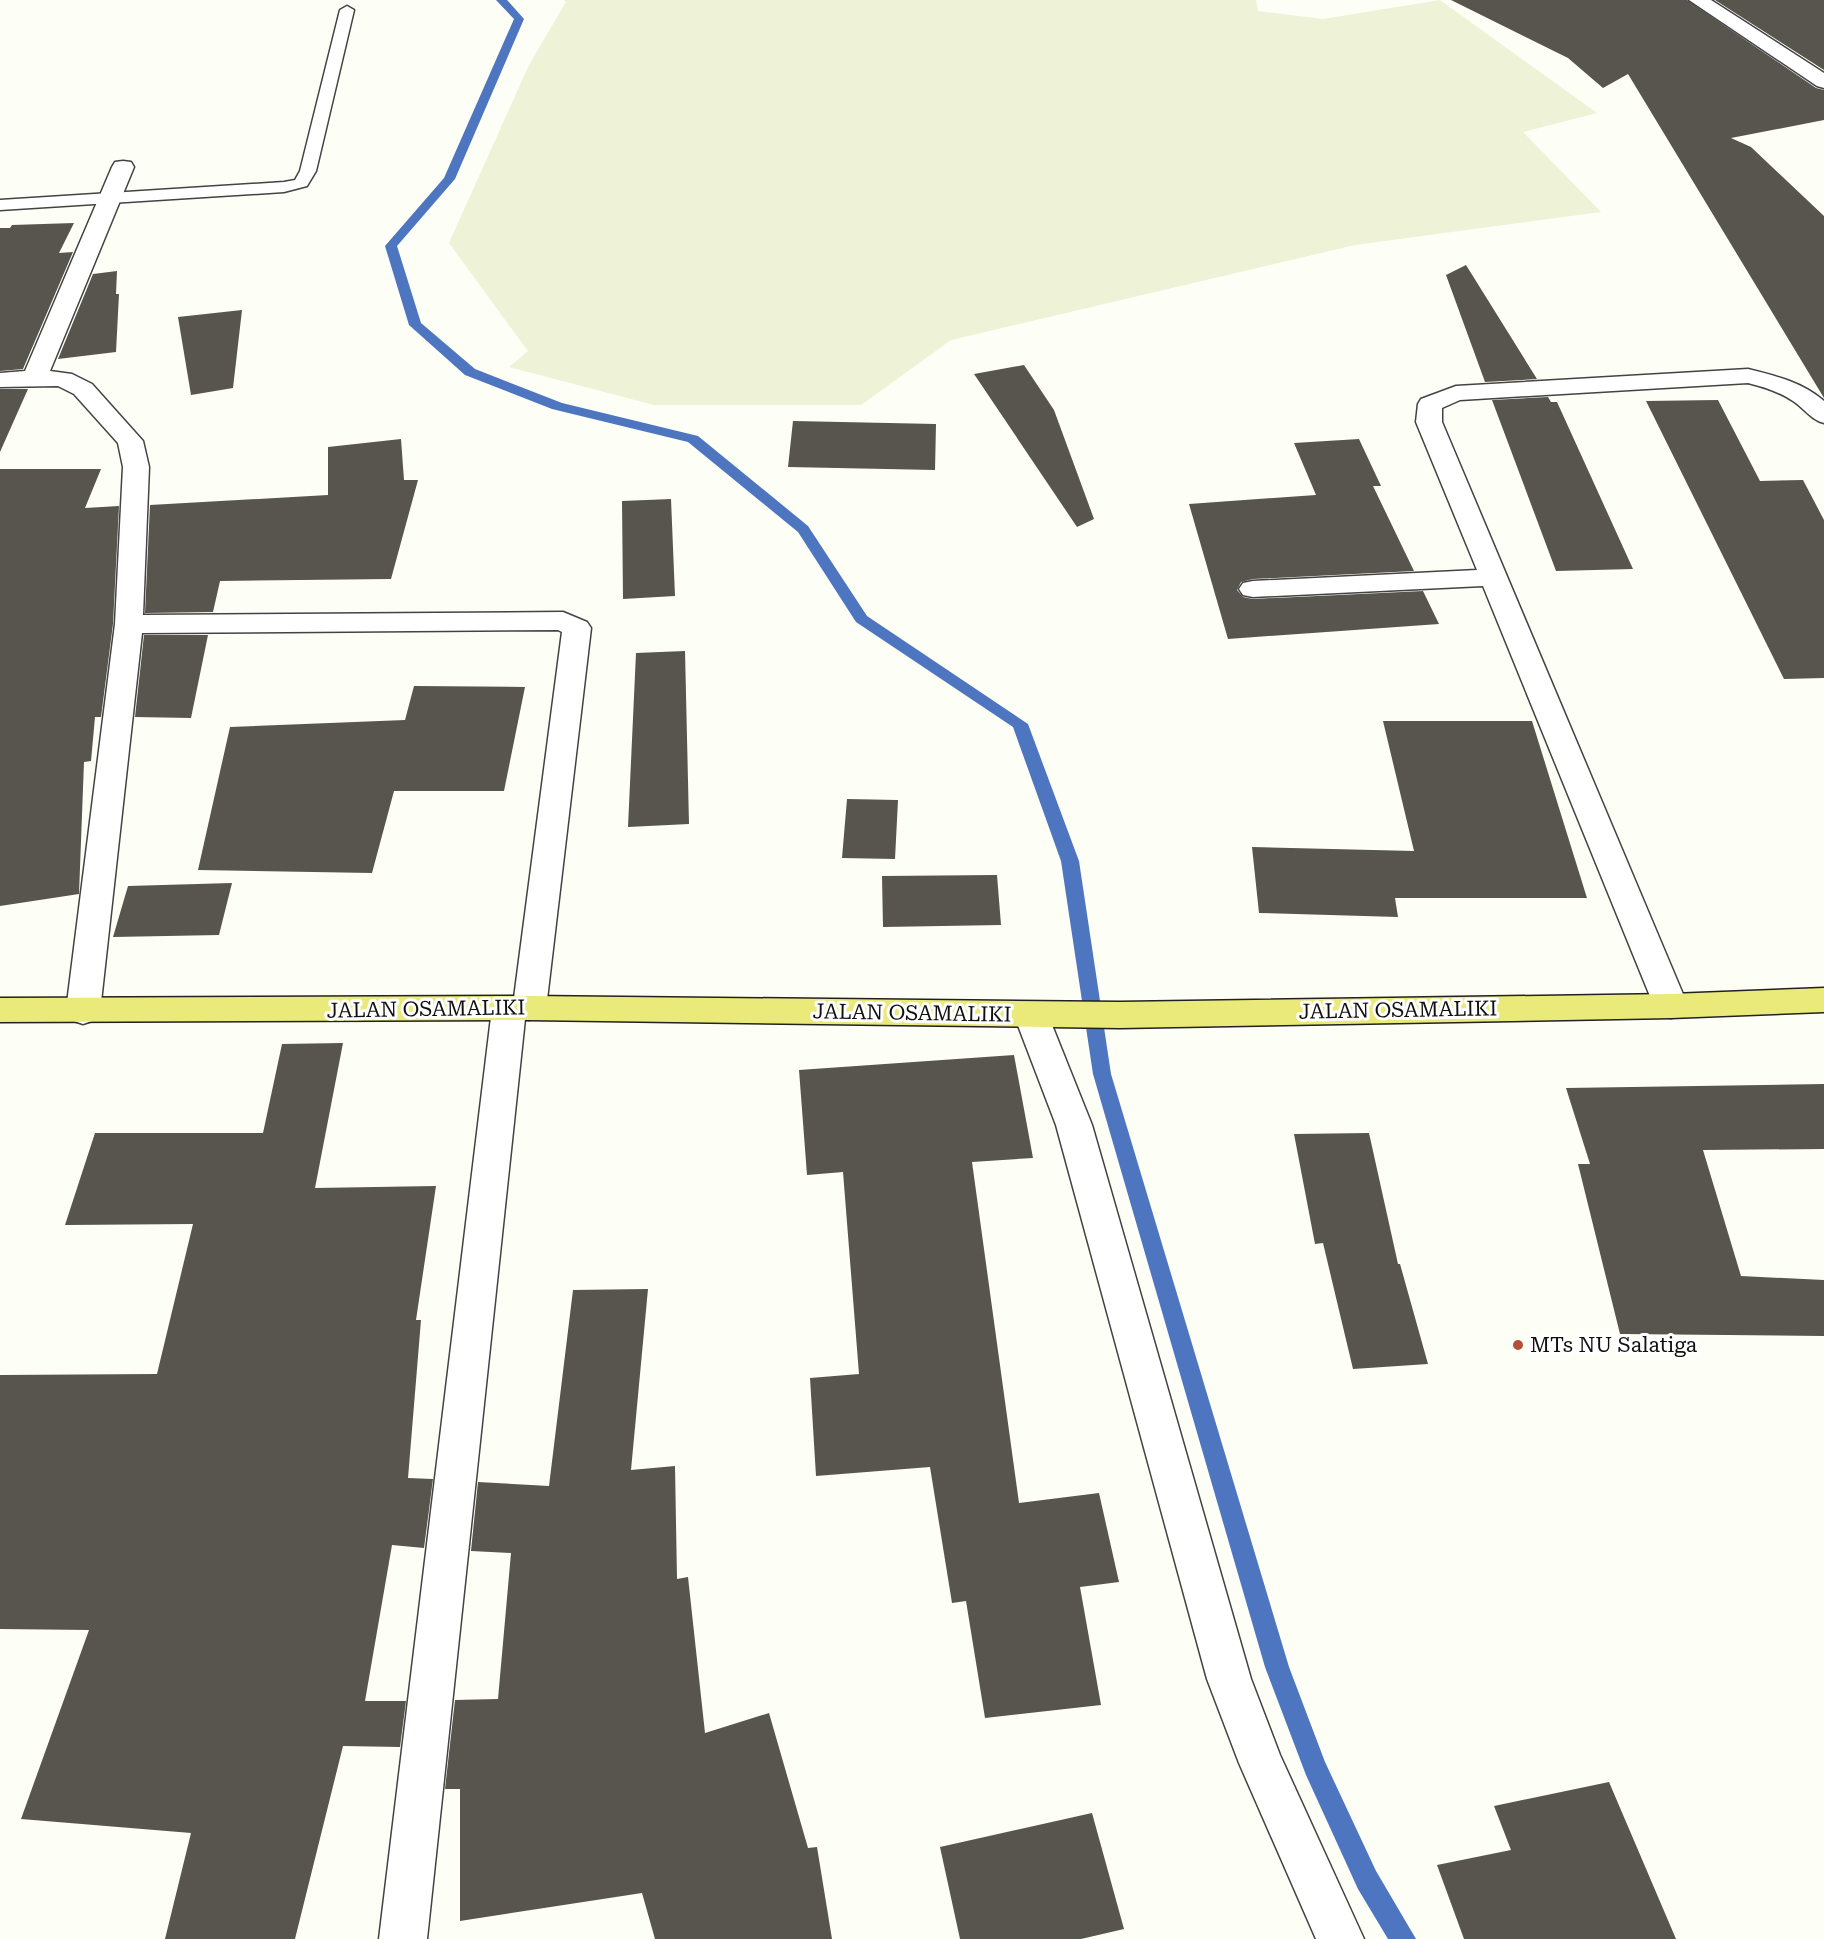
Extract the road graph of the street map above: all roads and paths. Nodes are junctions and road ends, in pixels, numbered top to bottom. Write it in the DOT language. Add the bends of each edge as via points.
graph roads {
  1 [pos="1698,0"];
  2 [pos="347,10"];
  3 [pos="1824,82"];
  4 [pos="123,167"];
  5 [pos="111,198"];
  6 [pos="0,205"];
  7 [pos="35,378"];
  8 [pos="0,380"];
  9 [pos="1824,416"];
  10 [pos="1492,577"];
  11 [pos="1253,589"];
  12 [pos="129,624"];
  13 [pos="1824,1000"];
  14 [pos="1671,1006"];
  15 [pos="519,1008"];
  16 [pos="0,1010"];
  17 [pos="83,1011"];
  18 [pos="1042,1015"];
  19 [pos="403,1939"];
  20 [pos="1340,1939"];
  1 -- 3 [label="street"];
  2 -- 5 [label="lane" via="308,171 301,183"];
  4 -- 5 [label="street"];
  5 -- 6 [label="lane"];
  5 -- 7 [label="street"];
  7 -- 8 [label="street"];
  7 -- 12 [label="street" via="63,379 83,389 130,441 136,467"];
  9 -- 10 [label="street" via="1788,386 1748,376 1456,393 1430,404 1429,422"];
  10 -- 11 [label="street"];
  10 -- 14 [label="street"];
  12 -- 15 [label="street" via="563,621 577,628"];
  12 -- 17 [label="street"];
  13 -- 14 [label="main road, JALAN OSAMALIKI"];
  14 -- 18 [label="main road, JALAN OSAMALIKI"];
  15 -- 17 [label="main road, JALAN OSAMALIKI"];
  15 -- 18 [label="main road, JALAN OSAMALIKI"];
  15 -- 19 [label="street"];
  16 -- 17 [label="main road, JALAN OSAMALIKI"];
  18 -- 20 [label="street" via="1229,1679 1261,1763"];
}
